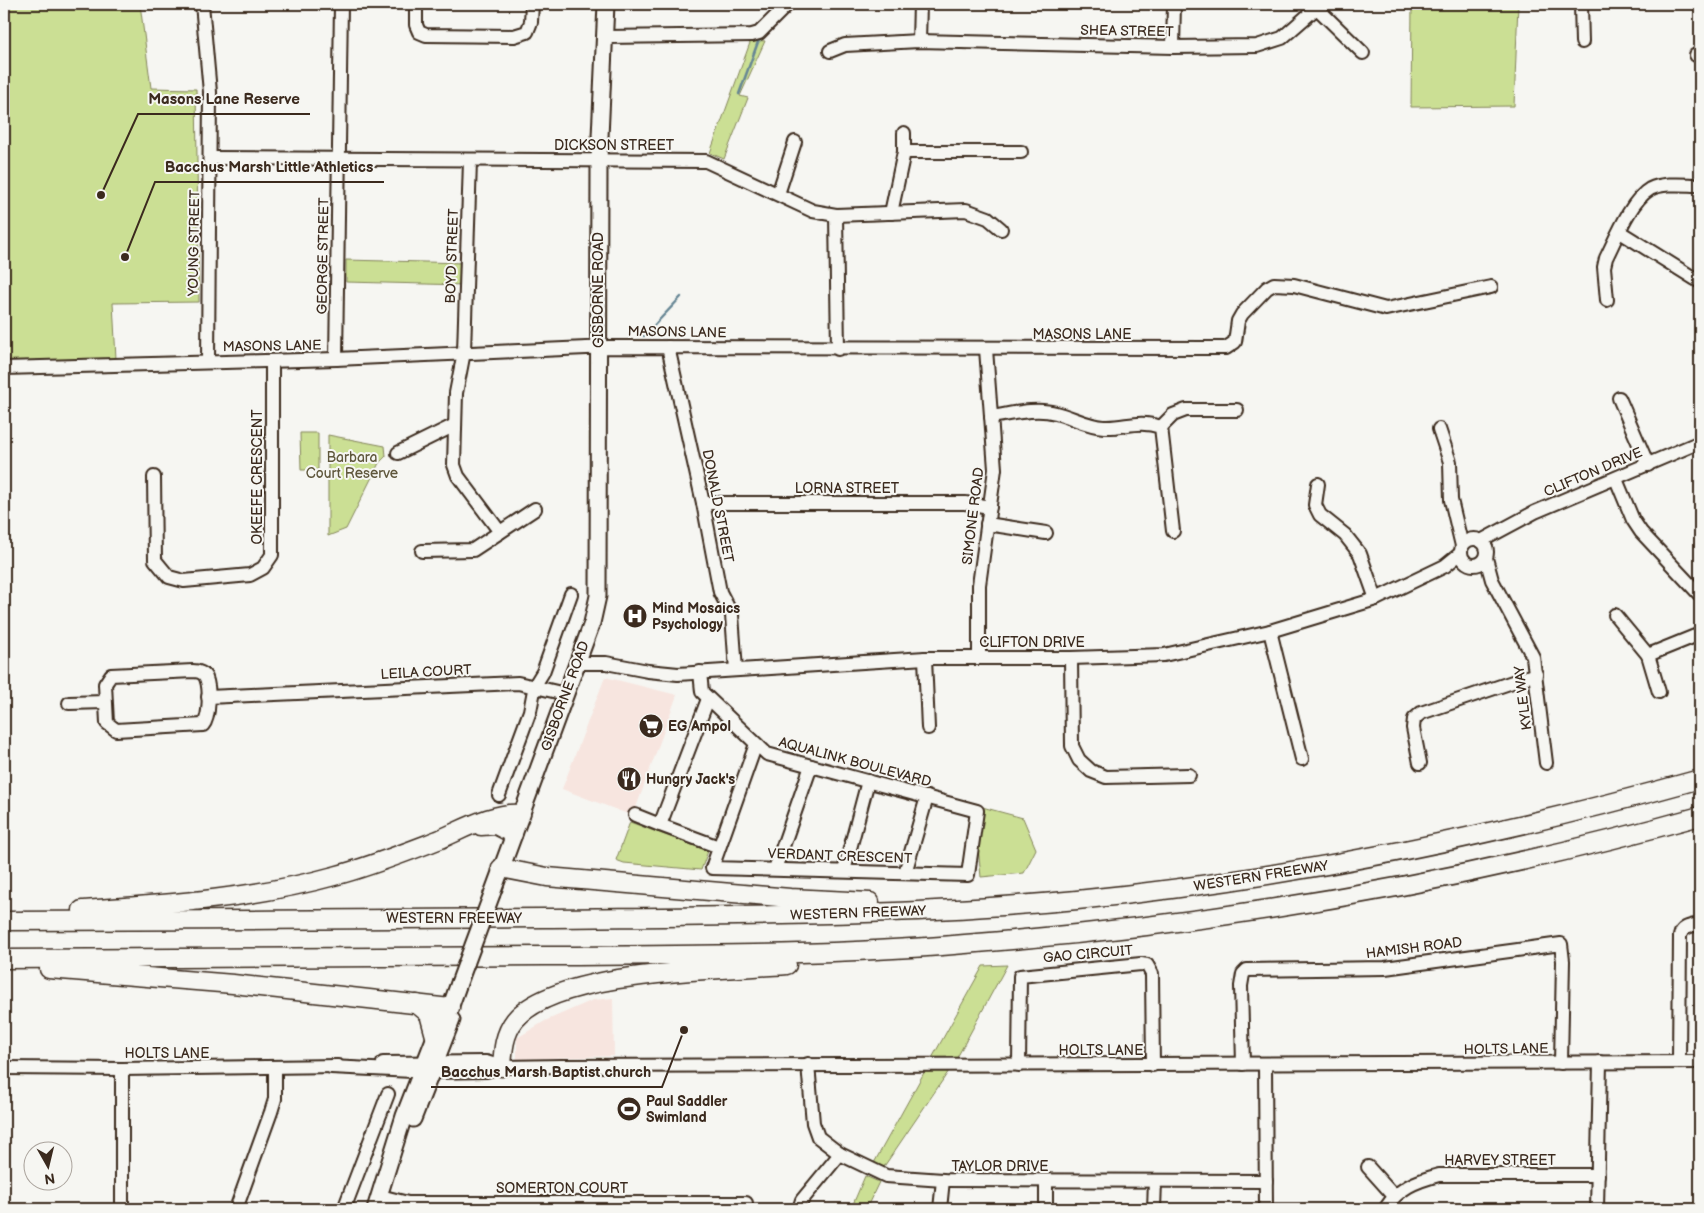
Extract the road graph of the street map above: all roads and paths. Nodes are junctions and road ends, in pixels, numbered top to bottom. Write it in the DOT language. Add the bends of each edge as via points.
graph roads {
  1 [pos="202,4"];
  2 [pos="341,4"];
  3 [pos="416,4"];
  4 [pos="532,4"];
  5 [pos="606,4"];
  6 [pos="788,4"];
  7 [pos="920,4"];
  8 [pos="1174,4"];
  9 [pos="1581,4"];
  10 [pos="1320,6"];
  11 [pos="606,37"];
  12 [pos="919,42"];
  13 [pos="1582,42"];
  14 [pos="1173,47"];
  15 [pos="830,51"];
  16 [pos="1362,53"];
  17 [pos="904,133"];
  18 [pos="796,142"];
  19 [pos="904,152"];
  20 [pos="1021,152"];
  21 [pos="210,158"];
  22 [pos="340,159"];
  23 [pos="599,159"];
  24 [pos="470,161"];
  25 [pos="1700,185"];
  26 [pos="778,194"];
  27 [pos="891,213"];
  28 [pos="836,215"];
  29 [pos="1001,229"];
  30 [pos="1620,232"];
  31 [pos="1700,282"];
  32 [pos="1491,287"];
  33 [pos="1607,300"];
  34 [pos="598,347"];
  35 [pos="668,347"];
  36 [pos="838,349"];
  37 [pos="986,349"];
  38 [pos="464,352"];
  39 [pos="336,359"];
  40 [pos="272,361"];
  41 [pos="208,362"];
  42 [pos="4,368"];
  43 [pos="1619,398"];
  44 [pos="1237,410"];
  45 [pos="991,417"];
  46 [pos="455,426"];
  47 [pos="1161,427"];
  48 [pos="1439,429"];
  49 [pos="1700,442"];
  50 [pos="398,453"];
  51 [pos="1648,465"];
  52 [pos="154,477"];
  53 [pos="1616,479"];
  54 [pos="1318,484"];
  55 [pos="703,503"];
  56 [pos="990,507"];
  57 [pos="535,509"];
  58 [pos="1457,522"];
  59 [pos="987,524"];
  60 [pos="1173,531"];
  61 [pos="500,532"];
  62 [pos="1046,533"];
  63 [pos="1482,547"];
  64 [pos="422,551"];
  65 [pos="1466,557"];
  66 [pos="1492,580"];
  67 [pos="571,594"];
  68 [pos="1700,596"];
  69 [pos="1376,599"];
  70 [pos="1616,615"];
  71 [pos="1270,631"];
  72 [pos="1700,634"];
  73 [pos="1648,655"];
  74 [pos="575,656"];
  75 [pos="979,657"];
  76 [pos="925,658"];
  77 [pos="1071,658"];
  78 [pos="736,670"];
  79 [pos="700,672"];
  80 [pos="1536,674"];
  81 [pos="535,685"];
  82 [pos="1659,692"];
  83 [pos="561,693"];
  84 [pos="208,698"];
  85 [pos="708,699"];
  86 [pos="105,702"];
  87 [pos="69,703"];
  88 [pos="928,728"];
  89 [pos="756,744"];
  90 [pos="1302,759"];
  91 [pos="1420,763"];
  92 [pos="1546,763"];
  93 [pos="811,766"];
  94 [pos="1700,770"];
  95 [pos="1189,775"];
  96 [pos="1700,779"];
  97 [pos="868,781"];
  98 [pos="499,795"];
  99 [pos="927,797"];
  100 [pos="1593,808"];
  101 [pos="521,814"];
  102 [pos="635,815"];
  103 [pos="1700,816"];
  104 [pos="660,825"];
  105 [pos="1700,826"];
  106 [pos="468,828"];
  107 [pos="513,834"];
  108 [pos="1603,843"];
  109 [pos="719,847"];
  110 [pos="502,868"];
  111 [pos="775,869"];
  112 [pos="844,871"];
  113 [pos="905,873"];
  114 [pos="968,875"];
  115 [pos="1033,904"];
  116 [pos="4,916"];
  117 [pos="4,921"];
  118 [pos="1700,924"];
  119 [pos="965,944"];
  120 [pos="4,959"];
  121 [pos="4,966"];
  122 [pos="417,1004"];
  123 [pos="450,1010"];
  124 [pos="435,1036"];
  125 [pos="1600,1062"];
  126 [pos="1679,1062"];
  127 [pos="1700,1062"];
  128 [pos="1561,1063"];
  129 [pos="808,1064"];
  130 [pos="1243,1064"];
  131 [pos="1265,1064"];
  132 [pos="1019,1065"];
  133 [pos="1153,1065"];
  134 [pos="429,1067"];
  135 [pos="502,1067"];
  136 [pos="4,1068"];
  137 [pos="275,1068"];
  138 [pos="122,1069"];
  139 [pos="388,1094"];
  140 [pos="840,1154"];
  141 [pos="1368,1167"];
  142 [pos="1598,1175"];
  143 [pos="943,1180"];
  144 [pos="1046,1181"];
  145 [pos="1155,1181"];
  146 [pos="1266,1181"];
  147 [pos="1394,1196"];
  148 [pos="377,1202"];
  149 [pos="746,1203"];
  150 [pos="571,1206"];
  151 [pos="122,1209"];
  152 [pos="236,1209"];
  153 [pos="344,1209"];
  154 [pos="799,1209"];
  155 [pos="940,1209"];
  156 [pos="1046,1209"];
  157 [pos="1154,1209"];
  158 [pos="1266,1209"];
  159 [pos="1385,1209"];
  160 [pos="1597,1209"];
  1 -- 21 [label="street, YOUNG STREET" via="210,92"];
  2 -- 22 [label="street, GEORGE STREET"];
  3 -- 4 [label="street" via="419,32 426,35 485,36 514,36 527,32"];
  5 -- 11 [label="main road, GISBORNE ROAD"];
  6 -- 11 [label="street" via="759,32 752,34"];
  7 -- 12 [label="street"];
  8 -- 14 [label="street"];
  9 -- 13 [label="street"];
  10 -- 14 [label="street, SHEA STREET" via="1282,38 1256,46"];
  10 -- 16 [label="street"];
  11 -- 23 [label="main road, GISBORNE ROAD"];
  12 -- 14 [label="street, SHEA STREET"];
  12 -- 15 [label="street, SHEA STREET" via="845,45"];
  17 -- 19 [label="street"];
  18 -- 26 [label="street"];
  19 -- 20 [label="street"];
  19 -- 27 [label="street"];
  21 -- 22 [label="street, DICKSON STREET"];
  21 -- 41 [label="street, YOUNG STREET"];
  22 -- 24 [label="street, DICKSON STREET"];
  22 -- 39 [label="street, GEORGE STREET"];
  23 -- 24 [label="street, DICKSON STREET"];
  23 -- 26 [label="street, DICKSON STREET" via="706,161"];
  23 -- 34 [label="main road, GISBORNE ROAD"];
  24 -- 38 [label="street, BOYD STREET"];
  25 -- 30 [label="street" via="1667,185 1651,189 1634,204"];
  26 -- 28 [label="street, DICKSON STREET" via="813,211"];
  27 -- 28 [label="street, DICKSON STREET"];
  27 -- 29 [label="street, DICKSON STREET" via="966,210 988,218"];
  28 -- 36 [label="street"];
  30 -- 31 [label="street"];
  30 -- 33 [label="street" via="1604,267"];
  32 -- 37 [label="street, MASONS LANE" via="1386,309 1294,285 1274,284 1242,314 1231,346"];
  34 -- 35 [label="street, MASONS LANE"];
  34 -- 38 [label="street, MASONS LANE"];
  34 -- 74 [label="main road, GISBORNE ROAD" via="600,577"];
  35 -- 36 [label="street, MASONS LANE"];
  35 -- 55 [label="street, DONALD STREET"];
  36 -- 37 [label="street, MASONS LANE"];
  37 -- 45 [label="street, SIMONE ROAD"];
  38 -- 39 [label="street, MASONS LANE"];
  38 -- 46 [label="street, BOYD STREET" via="456,393"];
  39 -- 40 [label="street, MASONS LANE"];
  40 -- 41 [label="street, MASONS LANE"];
  40 -- 52 [label="street, OKEEFE CRESCENT" via="272,555 263,568 250,575 184,581 168,577 155,560"];
  41 -- 42 [label="street, MASONS LANE"];
  43 -- 51 [label="street"];
  44 -- 47 [label="street" via="1186,410 1173,415"];
  45 -- 47 [label="street" via="1033,411 1054,412 1106,427 1146,422"];
  45 -- 56 [label="street, SIMONE ROAD" via="995,469"];
  46 -- 50 [label="street"];
  46 -- 61 [label="street, BOYD STREET" via="454,465 458,476"];
  47 -- 60 [label="street"];
  48 -- 58 [label="street" via="1450,462 1450,500"];
  49 -- 51 [label="street, CLIFTON DRIVE"];
  51 -- 53 [label="street, CLIFTON DRIVE"];
  53 -- 63 [label="street, CLIFTON DRIVE" via="1535,512 1499,532"];
  53 -- 68 [label="street" via="1641,532"];
  54 -- 69 [label="street" via="1315,505 1320,515 1345,535 1360,554"];
  55 -- 56 [label="street, LORNA STREET" via="965,503"];
  55 -- 78 [label="street, DONALD STREET" via="720,592 732,615"];
  56 -- 59 [label="street, SIMONE ROAD"];
  57 -- 61 [label="street"];
  58 -- 63 [label="street"];
  58 -- 65 [label="street"];
  59 -- 62 [label="street"];
  59 -- 75 [label="street, SIMONE ROAD" via="979,585"];
  61 -- 64 [label="street" via="473,550"];
  63 -- 65 [label="street" via="1467,541"];
  63 -- 65 [label="street" via="1481,563"];
  63 -- 66 [label="street, KYLE WAY"];
  65 -- 66 [label="street, KYLE WAY"];
  65 -- 69 [label="street, CLIFTON DRIVE"];
  66 -- 80 [label="street, KYLE WAY" via="1533,657"];
  67 -- 81 [label="street" via="543,672"];
  69 -- 71 [label="street, CLIFTON DRIVE"];
  70 -- 73 [label="street"];
  71 -- 77 [label="street, CLIFTON DRIVE" via="1164,655"];
  71 -- 90 [label="street"];
  72 -- 73 [label="street"];
  73 -- 82 [label="street"];
  74 -- 79 [label="street, CLIFTON DRIVE" via="648,671"];
  74 -- 83 [label="main road, GISBORNE ROAD"];
  75 -- 76 [label="street, CLIFTON DRIVE"];
  75 -- 77 [label="street, CLIFTON DRIVE"];
  76 -- 78 [label="street, CLIFTON DRIVE"];
  76 -- 88 [label="street"];
  77 -- 95 [label="street" via="1072,746 1079,760 1091,771 1106,777"];
  78 -- 79 [label="street, CLIFTON DRIVE"];
  79 -- 85 [label="street, AQUALINK BOULEVARD" via="702,692"];
  80 -- 91 [label="street" via="1421,713 1414,719 1413,728"];
  80 -- 92 [label="street, KYLE WAY"];
  81 -- 83 [label="street, LEILA COURT"];
  81 -- 84 [label="street, LEILA COURT" via="518,683"];
  81 -- 98 [label="street" via="530,711"];
  83 -- 101 [label="main road, GISBORNE ROAD" via="538,747"];
  84 -- 86 [label="street" via="207,679 199,672 116,674 105,682"];
  84 -- 86 [label="street" via="208,719 195,727 114,729 107,723"];
  85 -- 89 [label="street, AQUALINK BOULEVARD"];
  85 -- 104 [label="street"];
  86 -- 87 [label="street"];
  89 -- 93 [label="street, AQUALINK BOULEVARD" via="767,754"];
  89 -- 109 [label="street"];
  93 -- 97 [label="street, AQUALINK BOULEVARD"];
  93 -- 111 [label="street"];
  94 -- 100 [label="highway"];
  96 -- 100 [label="highway, WESTERN FREEWAY"];
  97 -- 99 [label="street, AQUALINK BOULEVARD"];
  97 -- 112 [label="street"];
  99 -- 113 [label="street"];
  99 -- 114 [label="street, AQUALINK BOULEVARD" via="977,811"];
  100 -- 115 [label="highway, WESTERN FREEWAY" via="1367,859 1190,886"];
  101 -- 106 [label="highway" via="509,814"];
  101 -- 107 [label="main road, GISBORNE ROAD"];
  102 -- 104 [label="street"];
  103 -- 108 [label="highway"];
  104 -- 109 [label="street"];
  105 -- 108 [label="highway"];
  106 -- 107 [label="highway" via="496,825"];
  106 -- 116 [label="highway" via="355,870 272,891 174,904"];
  107 -- 110 [label="main road, GISBORNE ROAD"];
  108 -- 119 [label="highway" via="1487,870 1324,900 1178,922"];
  109 -- 111 [label="street, VERDANT CRESCENT" via="712,868"];
  110 -- 115 [label="highway" via="547,876 807,899"];
  110 -- 123 [label="main road, GISBORNE ROAD, bridge"];
  111 -- 112 [label="street, VERDANT CRESCENT"];
  112 -- 113 [label="street, VERDANT CRESCENT"];
  113 -- 114 [label="street, VERDANT CRESCENT"];
  115 -- 117 [label="highway, WESTERN FREEWAY" via="795,915"];
  118 -- 126 [label="street" via="1686,927 1680,936"];
  119 -- 120 [label="highway" via="762,954"];
  119 -- 135 [label="highway" via="905,954 661,974 581,985 544,999 522,1012 508,1030"];
  121 -- 122 [label="highway" via="233,984"];
  122 -- 123 [label="highway"];
  122 -- 124 [label="highway" via="430,1014"];
  123 -- 124 [label="main road, GISBORNE ROAD" via="443,1016"];
  123 -- 134 [label="main road, GISBORNE ROAD" via="452,1020"];
  124 -- 134 [label="main road, GISBORNE ROAD"];
  125 -- 126 [label="street, HOLTS LANE"];
  125 -- 128 [label="street, HOLTS LANE"];
  125 -- 142 [label="street"];
  126 -- 127 [label="street, HOLTS LANE"];
  128 -- 130 [label="street, HAMISH ROAD" via="1561,944 1385,968 1247,970 1241,986"];
  128 -- 131 [label="street, HOLTS LANE"];
  129 -- 132 [label="street, HOLTS LANE"];
  129 -- 135 [label="street, HOLTS LANE"];
  129 -- 140 [label="street, TAYLOR DRIVE" via="813,1122 818,1137"];
  130 -- 131 [label="street, HOLTS LANE"];
  130 -- 133 [label="street, HOLTS LANE"];
  131 -- 146 [label="street"];
  132 -- 133 [label="street, HOLTS LANE"];
  132 -- 133 [label="street, GAO CIRCUIT" via="1020,976 1141,964 1146,965 1152,974"];
  134 -- 135 [label="street, HOLTS LANE" via="486,1071"];
  134 -- 137 [label="street, HOLTS LANE"];
  134 -- 148 [label="main road, GISBORNE ROAD" via="396,1141"];
  136 -- 138 [label="street, HOLTS LANE"];
  137 -- 138 [label="street, HOLTS LANE"];
  137 -- 152 [label="street" via="275,1099"];
  138 -- 151 [label="street"];
  139 -- 153 [label="street"];
  140 -- 143 [label="street, TAYLOR DRIVE" via="886,1176"];
  140 -- 154 [label="street" via="802,1200"];
  141 -- 147 [label="street"];
  142 -- 147 [label="street, HARVEY STREET" via="1439,1175 1415,1182"];
  142 -- 160 [label="street"];
  143 -- 144 [label="street, TAYLOR DRIVE"];
  143 -- 155 [label="street"];
  144 -- 145 [label="street, TAYLOR DRIVE"];
  144 -- 156 [label="street"];
  145 -- 146 [label="street, TAYLOR DRIVE"];
  145 -- 157 [label="street"];
  146 -- 158 [label="street"];
  147 -- 159 [label="street, HARVEY STREET"];
  148 -- 150 [label="street, SOMERTON COURT"];
  149 -- 150 [label="street, SOMERTON COURT"];
}
